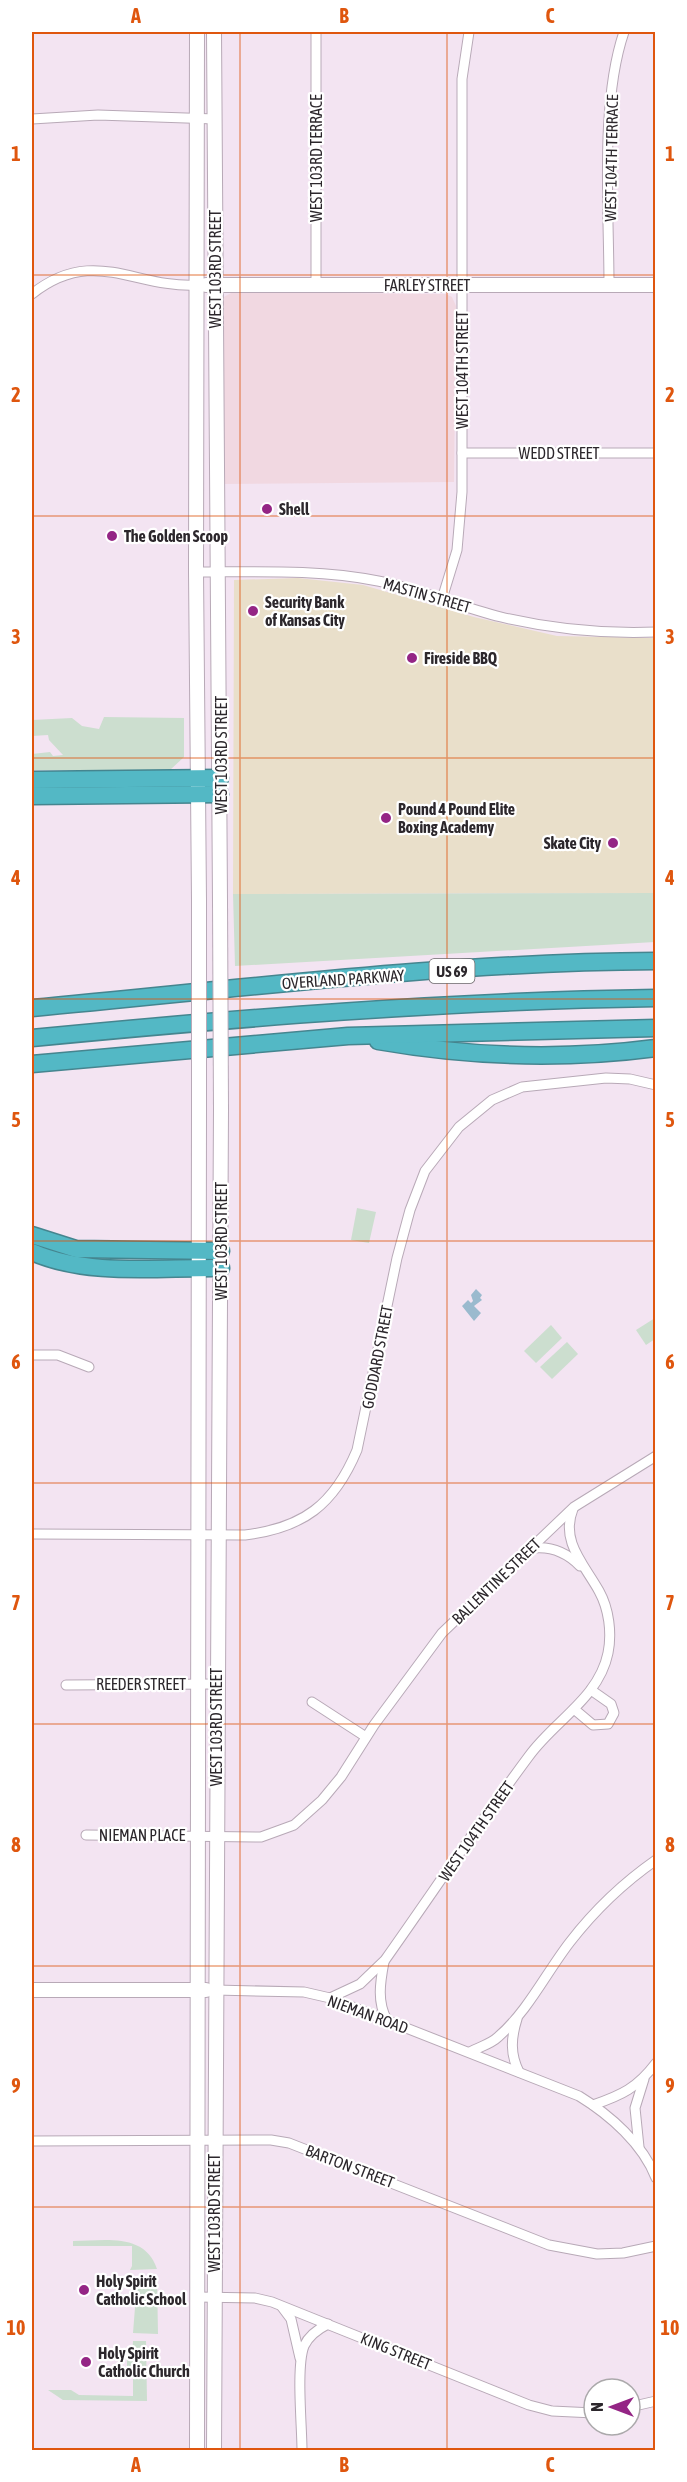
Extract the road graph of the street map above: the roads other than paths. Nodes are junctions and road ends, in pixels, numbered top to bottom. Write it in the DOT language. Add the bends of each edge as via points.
graph roads {
  1 [pos="197,32"];
  2 [pos="214,32"];
  3 [pos="316,32"];
  4 [pos="469,32"];
  5 [pos="624,32"];
  6 [pos="214,118"];
  7 [pos="32,119"];
  8 [pos="197,119"];
  9 [pos="198,285"];
  10 [pos="216,285"];
  11 [pos="315,285"];
  12 [pos="462,285"];
  13 [pos="609,285"];
  14 [pos="656,285"];
  15 [pos="32,294"];
  16 [pos="462,453"];
  17 [pos="656,453"];
  18 [pos="196,572"];
  19 [pos="220,572"];
  20 [pos="442,599"];
  21 [pos="656,632"];
  22 [pos="32,780"];
  23 [pos="199,786"];
  24 [pos="220,786"];
  25 [pos="32,796"];
  26 [pos="656,960"];
  27 [pos="32,998"];
  28 [pos="656,998"];
  29 [pos="57,1005"];
  30 [pos="32,1008"];
  31 [pos="655,1028"];
  32 [pos="348,1036"];
  33 [pos="32,1038"];
  34 [pos="656,1048"];
  35 [pos="58,1062"];
  36 [pos="32,1064"];
  37 [pos="32,1074"];
  38 [pos="656,1085"];
  39 [pos="32,1235"];
  40 [pos="32,1252"];
  41 [pos="199,1259"];
  42 [pos="221,1260"];
  43 [pos="32,1355"];
  44 [pos="89,1367"];
  45 [pos="656,1456"];
  46 [pos="574,1507"];
  47 [pos="32,1534"];
  48 [pos="200,1535"];
  49 [pos="220,1535"];
  50 [pos="528,1549"];
  51 [pos="586,1572"];
  52 [pos="199,1684"];
  53 [pos="216,1684"];
  54 [pos="66,1685"];
  55 [pos="591,1690"];
  56 [pos="312,1702"];
  57 [pos="574,1709"];
  58 [pos="366,1737"];
  59 [pos="86,1835"];
  60 [pos="198,1835"];
  61 [pos="215,1836"];
  62 [pos="656,1860"];
  63 [pos="385,1960"];
  64 [pos="32,1990"];
  65 [pos="197,1990"];
  66 [pos="215,1990"];
  67 [pos="330,1998"];
  68 [pos="518,2017"];
  69 [pos="387,2020"];
  70 [pos="470,2052"];
  71 [pos="656,2062"];
  72 [pos="519,2072"];
  73 [pos="645,2077"];
  74 [pos="593,2105"];
  75 [pos="32,2141"];
  76 [pos="197,2141"];
  77 [pos="214,2141"];
  78 [pos="639,2147"];
  79 [pos="656,2178"];
  80 [pos="656,2246"];
  81 [pos="197,2297"];
  82 [pos="214,2298"];
  83 [pos="281,2305"];
  84 [pos="328,2324"];
  85 [pos="301,2366"];
  86 [pos="582,2412"];
  87 [pos="197,2451"];
  88 [pos="214,2451"];
  89 [pos="302,2451"];
  1 -- 8 [label="main road, WEST 103RD STREET"];
  2 -- 6 [label="main road, WEST 103RD STREET"];
  3 -- 11 [label="street, WEST 103RD TERRACE"];
  4 -- 12 [label="street, WEST 104TH STREET" via="462,79"];
  5 -- 13 [label="street, WEST 104TH TERRACE" via="610,118"];
  6 -- 8 [label="street"];
  6 -- 10 [label="main road, WEST 103RD STREET"];
  7 -- 8 [label="street" via="98,115"];
  8 -- 9 [label="main road, WEST 103RD STREET"];
  9 -- 10 [label="main road, FARLEY STREET"];
  9 -- 15 [label="street" via="180,286 111,271 89,271 60,278"];
  9 -- 18 [label="main road, WEST 103RD STREET"];
  10 -- 11 [label="main road, FARLEY STREET"];
  10 -- 19 [label="main road, WEST 103RD STREET" via="215,433"];
  11 -- 12 [label="main road, FARLEY STREET"];
  12 -- 13 [label="main road, FARLEY STREET"];
  12 -- 16 [label="street, WEST 104TH STREET"];
  13 -- 14 [label="main road, FARLEY STREET"];
  16 -- 17 [label="street, WEDD STREET"];
  16 -- 20 [label="street, WEST 104TH STREET" via="461,525"];
  18 -- 19 [label="street, MASTIN STREET"];
  18 -- 23 [label="main road, WEST 103RD STREET"];
  19 -- 20 [label="street, MASTIN STREET" via="351,576"];
  19 -- 24 [label="main road, WEST 103RD STREET"];
  20 -- 21 [label="street, MASTIN STREET" via="533,624 577,630"];
  22 -- 23 [label="highway"];
  23 -- 24 [label="highway"];
  23 -- 25 [label="highway"];
  23 -- 41 [label="main road, WEST 103RD STREET, bridge"];
  24 -- 42 [label="main road, WEST 103RD STREET, bridge"];
  26 -- 29 [label="highway, OVERLAND PARKWAY / US 69" via="332,978"];
  27 -- 29 [label="highway"];
  28 -- 33 [label="highway, OVERLAND PARKWAY / US 69" via="255,1018"];
  29 -- 30 [label="highway, OVERLAND PARKWAY / US 69"];
  31 -- 32 [label="highway"];
  32 -- 34 [label="highway" via="426,1049 519,1055 590,1055"];
  32 -- 35 [label="highway"];
  35 -- 36 [label="highway"];
  35 -- 37 [label="highway"];
  38 -- 49 [label="street, GODDARD STREET" via="606,1078 522,1087 492,1100 459,1127 425,1171 410,1210 359,1441 348,1472 322,1505 290,1526 245,1536"];
  39 -- 41 [label="highway" via="76,1250"];
  40 -- 41 [label="highway" via="82,1267"];
  41 -- 42 [label="highway"];
  41 -- 48 [label="main road, WEST 103RD STREET"];
  42 -- 49 [label="main road, WEST 103RD STREET"];
  43 -- 44 [label="street" via="58,1355"];
  45 -- 46 [label="street, BALLENTINE STREET"];
  46 -- 50 [label="street, BALLENTINE STREET"];
  46 -- 51 [label="street, WEST 104TH STREET" via="567,1524 569,1536"];
  47 -- 48 [label="street, GODDARD STREET"];
  48 -- 49 [label="street, GODDARD STREET"];
  48 -- 52 [label="main road, WEST 103RD STREET"];
  49 -- 53 [label="main road, WEST 103RD STREET"];
  50 -- 51 [label="street" via="555,1550"];
  50 -- 58 [label="street, BALLENTINE STREET" via="442,1634"];
  51 -- 55 [label="street, WEST 104TH STREET" via="603,1600 609,1637 601,1675"];
  52 -- 53 [label="street, REEDER STREET"];
  52 -- 54 [label="street, REEDER STREET"];
  52 -- 60 [label="main road, WEST 103RD STREET"];
  53 -- 61 [label="main road, WEST 103RD STREET"];
  55 -- 57 [label="street, WEST 104TH STREET"];
  55 -- 57 [label="street" via="611,1704 614,1713 608,1724 593,1725"];
  56 -- 58 [label="street"];
  57 -- 63 [label="street, WEST 104TH STREET" via="531,1753"];
  58 -- 61 [label="street, BALLENTINE STREET" via="322,1800 294,1825 261,1837"];
  59 -- 60 [label="street, NIEMAN PLACE"];
  60 -- 61 [label="street, BALLENTINE STREET"];
  60 -- 65 [label="main road, WEST 103RD STREET"];
  61 -- 66 [label="main road, WEST 103RD STREET"];
  62 -- 68 [label="street" via="589,1918"];
  63 -- 67 [label="street, WEST 104TH STREET" via="360,1984"];
  63 -- 69 [label="street, WEST 104TH STREET" via="380,1993 381,2010"];
  64 -- 65 [label="main road, NIEMAN ROAD"];
  65 -- 66 [label="main road, NIEMAN ROAD"];
  65 -- 76 [label="main road, WEST 103RD STREET"];
  66 -- 67 [label="street, NIEMAN ROAD" via="295,1991"];
  66 -- 77 [label="main road, WEST 103RD STREET"];
  67 -- 69 [label="street, NIEMAN ROAD"];
  68 -- 70 [label="street" via="496,2039"];
  68 -- 72 [label="street" via="511,2044"];
  69 -- 70 [label="street, NIEMAN ROAD"];
  70 -- 72 [label="street, NIEMAN ROAD"];
  71 -- 73 [label="street"];
  72 -- 74 [label="street, NIEMAN ROAD"];
  73 -- 74 [label="street" via="625,2094"];
  73 -- 78 [label="street" via="635,2108"];
  74 -- 78 [label="street, NIEMAN ROAD"];
  75 -- 76 [label="street, BARTON STREET"];
  76 -- 77 [label="street, BARTON STREET"];
  76 -- 81 [label="main road, WEST 103RD STREET"];
  77 -- 80 [label="street, BARTON STREET" via="289,2143 573,2251 623,2253"];
  77 -- 82 [label="main road, WEST 103RD STREET"];
  78 -- 79 [label="street, NIEMAN ROAD"];
  81 -- 82 [label="street, KING STREET"];
  81 -- 87 [label="main road, WEST 103RD STREET"];
  82 -- 83 [label="street, KING STREET" via="255,2298"];
  82 -- 88 [label="main road, WEST 103RD STREET"];
  83 -- 84 [label="street, KING STREET"];
  83 -- 85 [label="street" via="291,2319"];
  84 -- 85 [label="street" via="311,2336"];
  84 -- 86 [label="street, KING STREET" via="530,2405"];
  85 -- 89 [label="street"];
}
